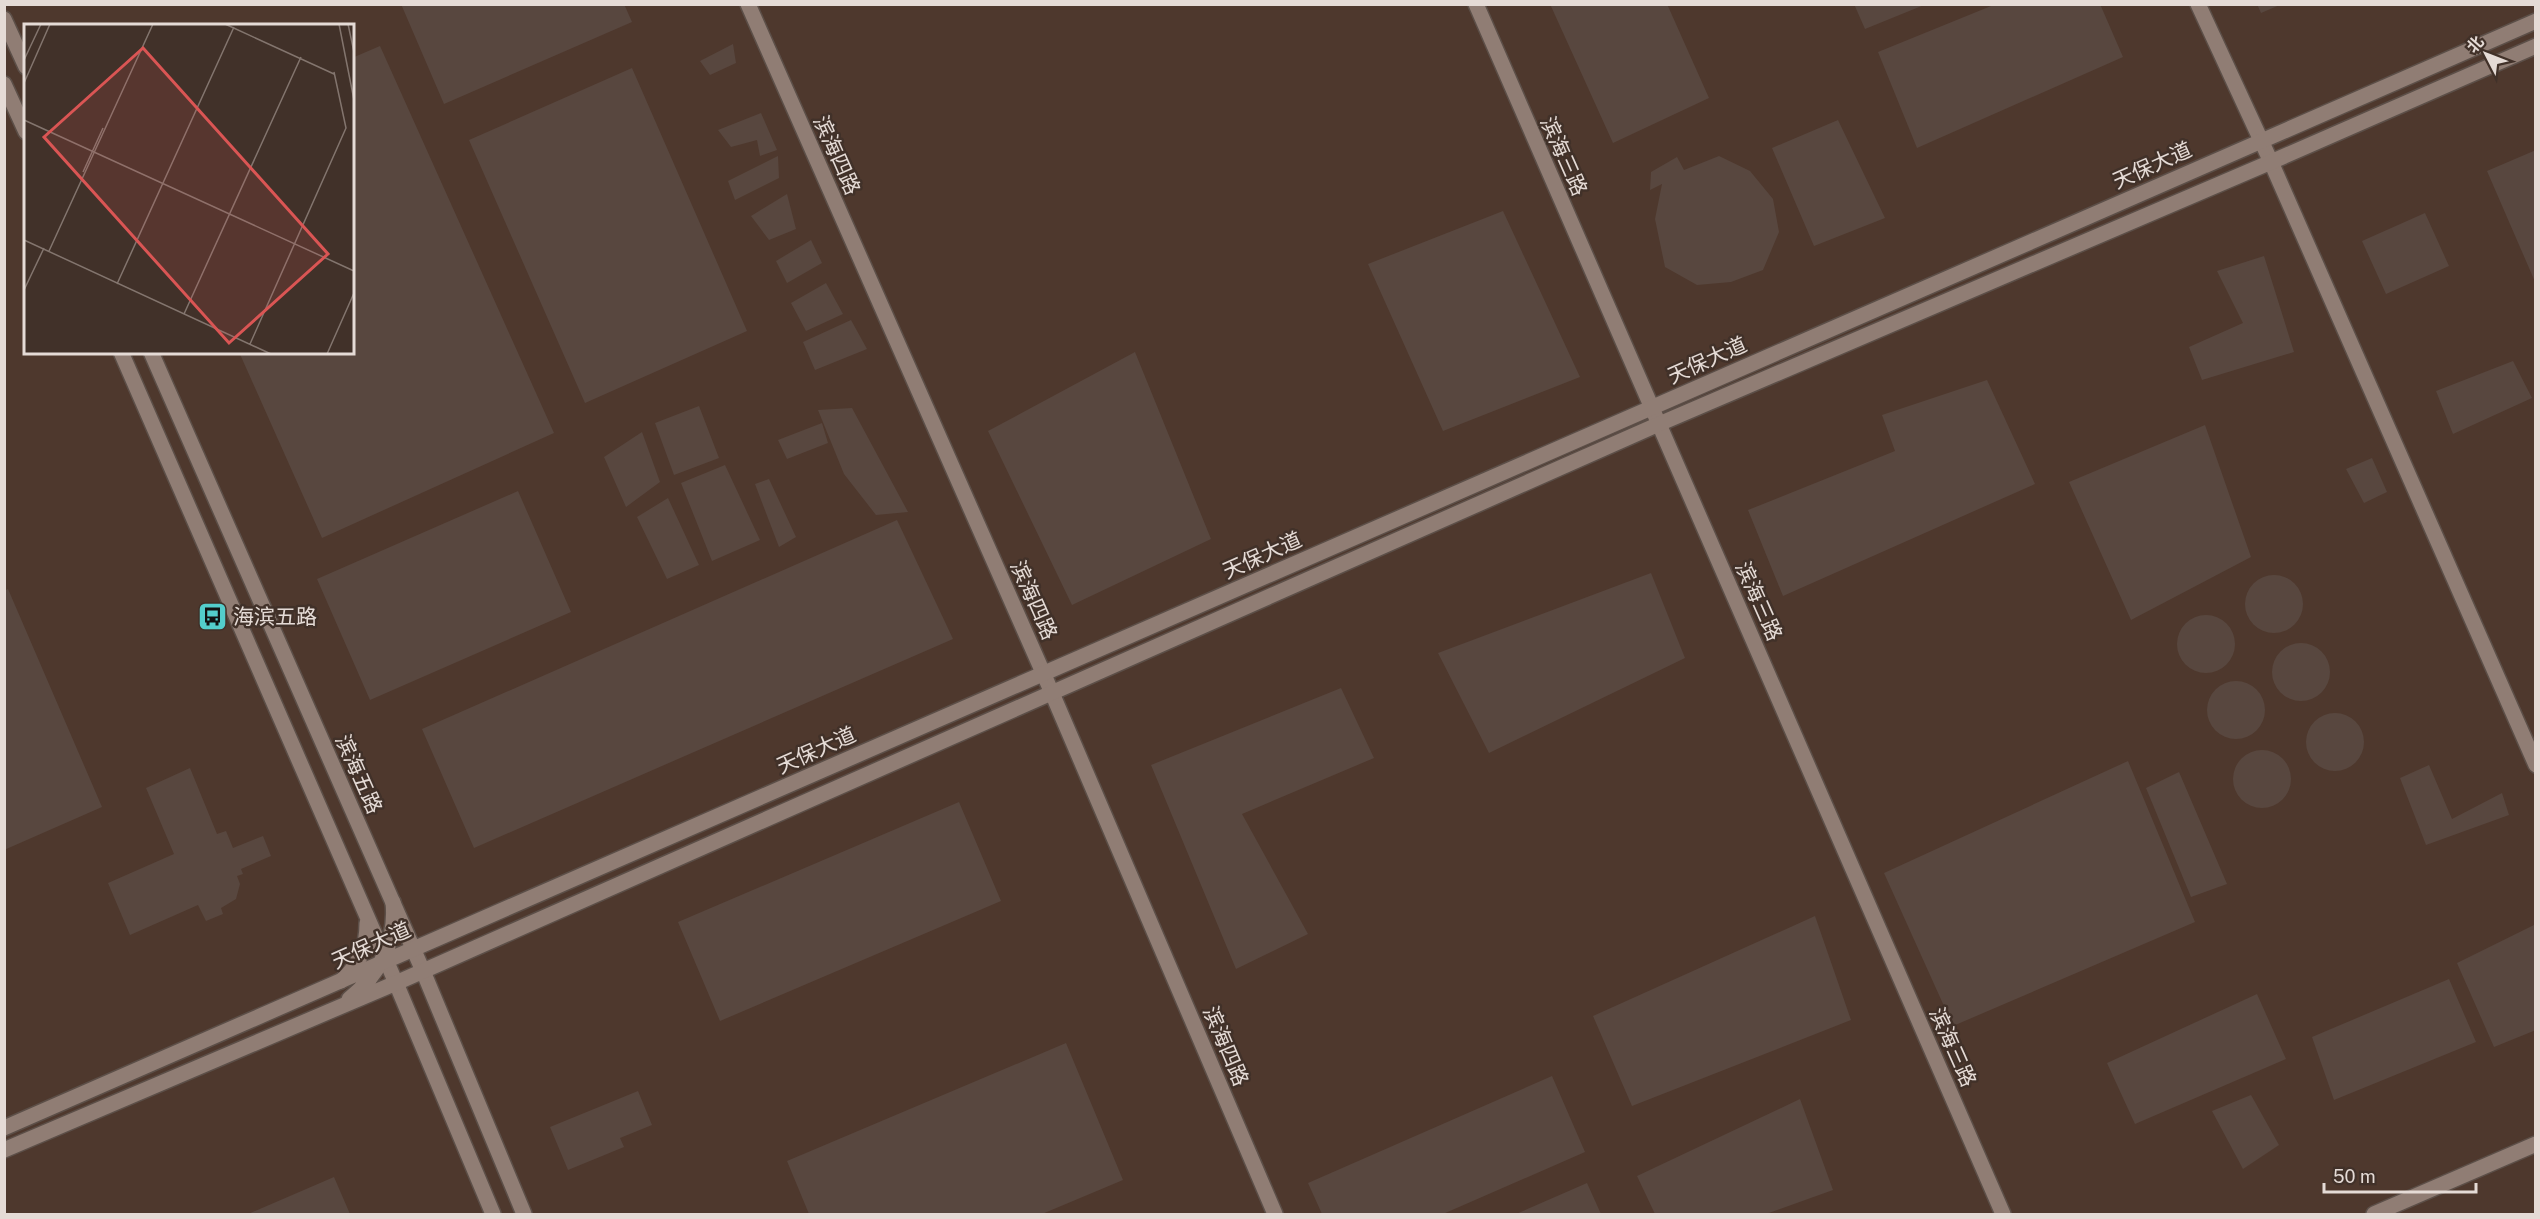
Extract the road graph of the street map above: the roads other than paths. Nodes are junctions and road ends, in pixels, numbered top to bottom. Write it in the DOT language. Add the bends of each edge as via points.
graph roads {
  1 [pos="748,4"];
  2 [pos="1476,4"];
  3 [pos="2198,4"];
  4 [pos="4,19"];
  5 [pos="2535,21"];
  6 [pos="2535,46"];
  7 [pos="24,63"];
  8 [pos="4,84"];
  9 [pos="24,128"];
  10 [pos="2260,140"];
  11 [pos="2271,162"];
  12 [pos="122,354"];
  13 [pos="152,354"];
  14 [pos="1651,407"];
  15 [pos="1659,424"];
  16 [pos="1043,674"];
  17 [pos="1052,693"];
  18 [pos="2535,765"];
  19 [pos="393,902"];
  20 [pos="365,912"];
  21 [pos="414,950"];
  22 [pos="384,960"];
  23 [pos="423,971"];
  24 [pos="339,982"];
  25 [pos="396,983"];
  26 [pos="328,1012"];
  27 [pos="4,1128"];
  28 [pos="2535,1144"];
  29 [pos="4,1150"];
  30 [pos="493,1215"];
  31 [pos="524,1215"];
  32 [pos="1275,1215"];
  33 [pos="2003,1215"];
  34 [pos="2374,1215"];
  1 -- 16 [label="street, 滨海四路"];
  2 -- 14 [label="street, 滨海三路"];
  3 -- 10 [label="street"];
  4 -- 7 [label="street"];
  5 -- 10 [label="street, 天保大道"];
  6 -- 11 [label="street, 天保大道"];
  8 -- 9 [label="street"];
  10 -- 11 [label="street"];
  10 -- 14 [label="street, 天保大道"];
  11 -- 15 [label="street, 天保大道"];
  11 -- 18 [label="street"];
  12 -- 20 [label="street"];
  13 -- 19 [label="street, 滨海五路"];
  14 -- 15 [label="street, 滨海三路"];
  14 -- 16 [label="street, 天保大道"];
  15 -- 17 [label="street, 天保大道"];
  15 -- 33 [label="street, 滨海三路"];
  16 -- 17 [label="street, 滨海四路"];
  16 -- 21 [label="street, 天保大道"];
  17 -- 23 [label="street, 天保大道"];
  17 -- 32 [label="street, 滨海四路"];
  19 -- 21 [label="street, 滨海五路"];
  19 -- 22 [label="street" via="393,933"];
  20 -- 22 [label="street"];
  20 -- 24 [label="street" via="364,949"];
  21 -- 22 [label="street, 天保大道"];
  21 -- 23 [label="street, 滨海五路"];
  22 -- 24 [label="street, 天保大道"];
  22 -- 25 [label="street"];
  22 -- 26 [label="street" via="356,993"];
  23 -- 25 [label="street, 天保大道"];
  23 -- 31 [label="street, 滨海五路"];
  24 -- 27 [label="street, 天保大道"];
  25 -- 26 [label="street, 天保大道"];
  25 -- 30 [label="street"];
  26 -- 29 [label="street, 天保大道"];
  28 -- 34 [label="street"];
}
